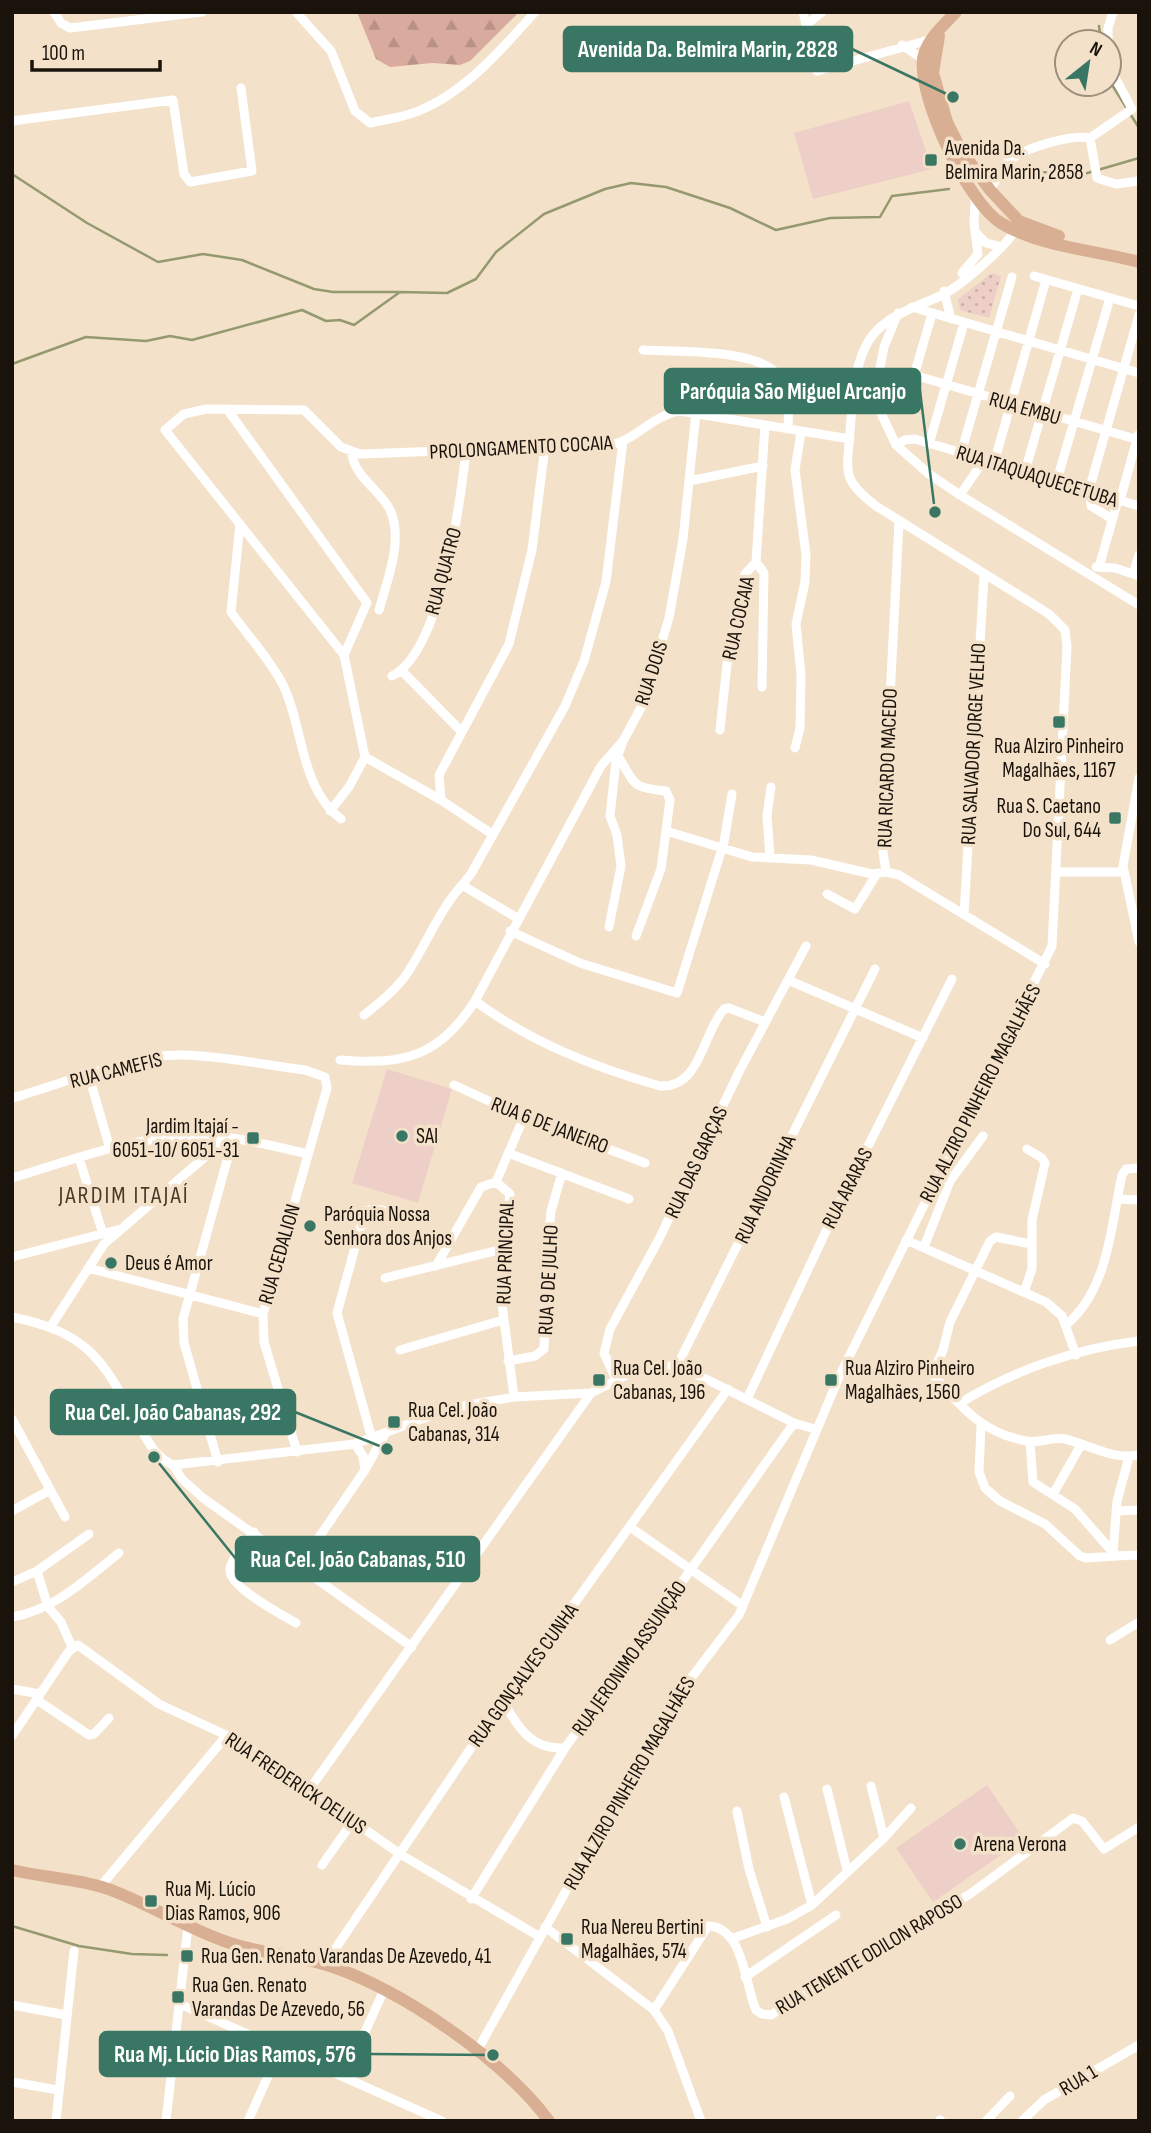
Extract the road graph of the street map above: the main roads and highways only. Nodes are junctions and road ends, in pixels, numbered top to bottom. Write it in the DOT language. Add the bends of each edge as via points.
graph roads {
  1 [pos="957,12"];
  2 [pos="937,36"];
  3 [pos="981,196"];
  4 [pos="1017,226"];
  5 [pos="1139,262"];
  6 [pos="12,1870"];
  7 [pos="549,2121"];
  1 -- 2 [label="main road"];
  2 -- 3 [label="main road" via="933,73 947,122"];
  2 -- 3 [label="main road" via="923,59 930,100 957,167"];
  3 -- 4 [label="main road" via="988,214"];
  3 -- 4 [label="main road" via="1008,206"];
  4 -- 5 [label="main road" via="1058,244"];
  6 -- 7 [label="main road" via="100,1887 248,1948 325,1964 384,1990 477,2051 517,2084"];
}
